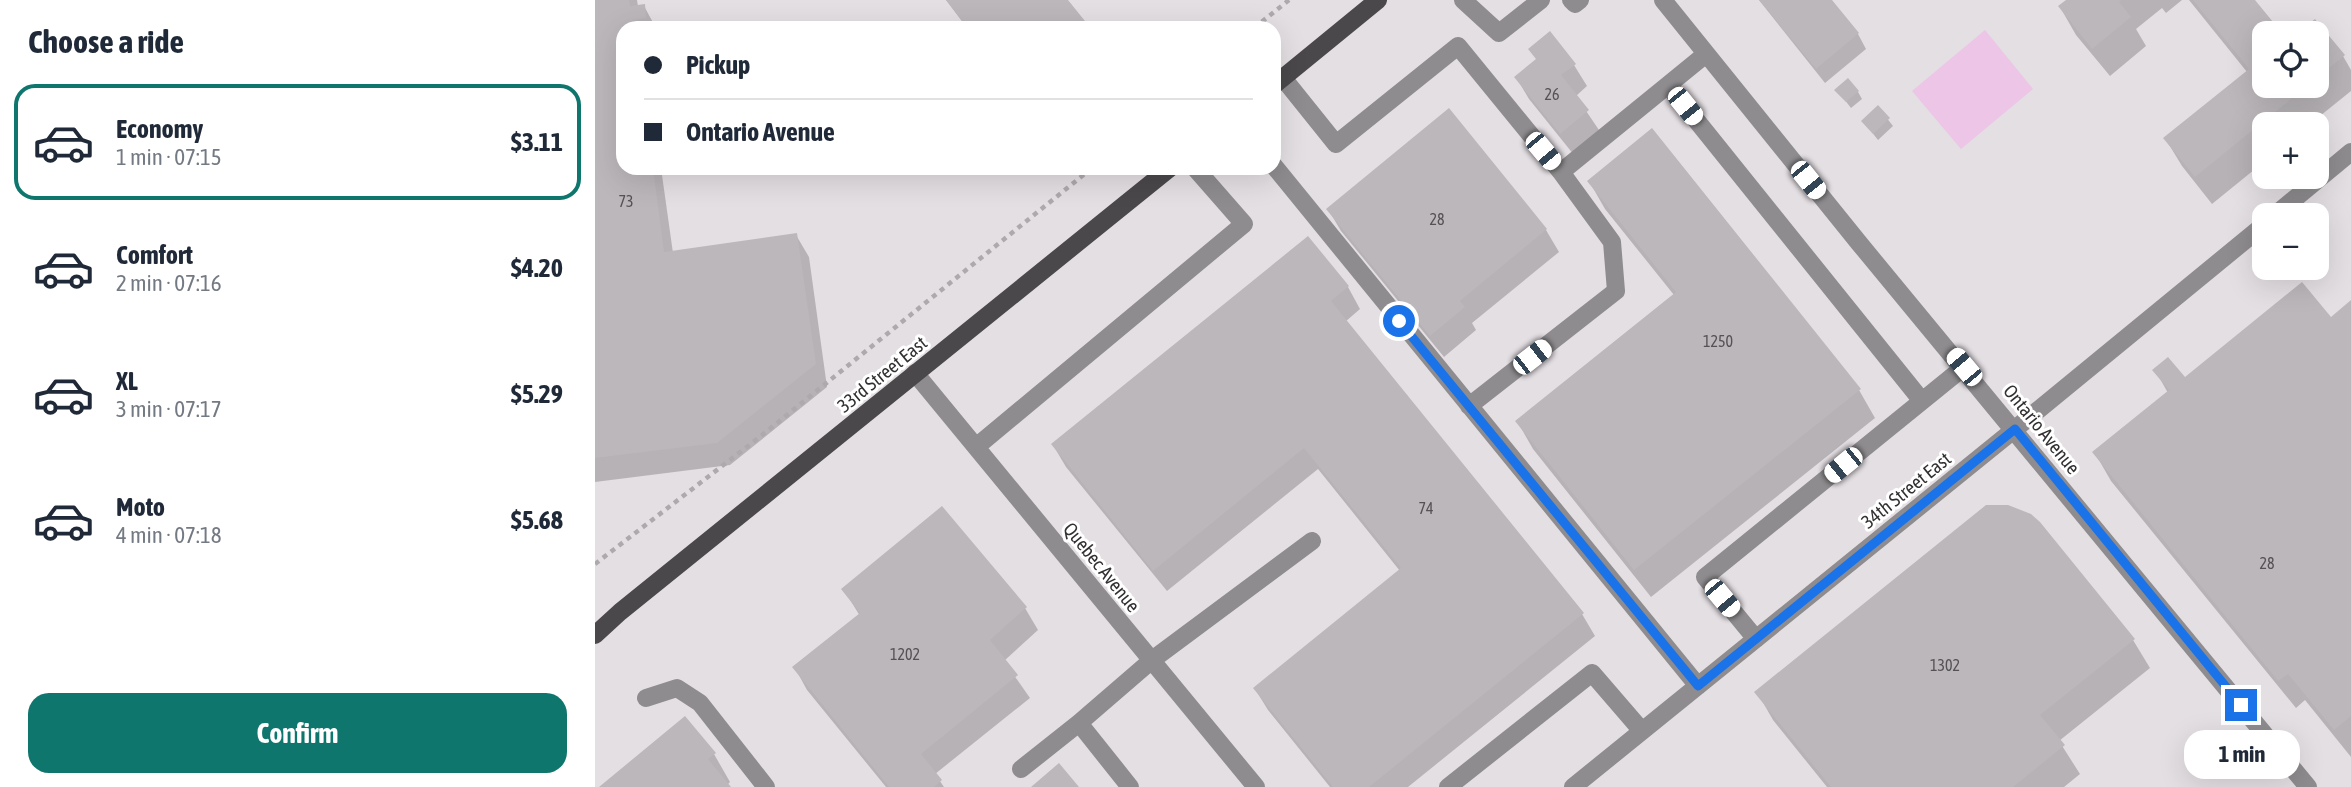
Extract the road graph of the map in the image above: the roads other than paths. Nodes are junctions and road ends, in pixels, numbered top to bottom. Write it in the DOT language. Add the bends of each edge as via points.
graph roads {
  1 [pos="1378,0"];
  2 [pos="1463,0"];
  3 [pos="1541,0"];
  4 [pos="1571,0"];
  5 [pos="1580,0"];
  6 [pos="1663,0"];
  7 [pos="1706,54"];
  8 [pos="1281,79"];
  9 [pos="1281,84"];
  10 [pos="1668,85"];
  11 [pos="2351,152"];
  12 [pos="1561,172"];
  13 [pos="1161,175"];
  14 [pos="1201,175"];
  15 [pos="1281,175"];
  16 [pos="2289,203"];
  17 [pos="2252,235"];
  18 [pos="1964,367"];
  19 [pos="915,373"];
  20 [pos="1922,401"];
  21 [pos="1469,406"];
  22 [pos="2015,429"];
  23 [pos="976,447"];
  24 [pos="1312,541"];
  25 [pos="620,612"];
  26 [pos="595,628"];
  27 [pos="595,635"];
  28 [pos="1756,639"];
  29 [pos="1151,660"];
  30 [pos="1698,686"];
  31 [pos="646,698"];
  32 [pos="1079,723"];
  33 [pos="1641,732"];
  34 [pos="1021,769"];
  35 [pos="766,787"];
  36 [pos="1130,787"];
  37 [pos="1256,787"];
  38 [pos="1448,787"];
  39 [pos="1573,787"];
  40 [pos="2308,787"];
  1 -- 8 [label="main road"];
  2 -- 3 [label="street" via="1500,33"];
  4 -- 5 [label="street" via="1575,4"];
  6 -- 7 [label="street, Ontario Avenue"];
  7 -- 10 [label="street"];
  7 -- 18 [label="street, Ontario Avenue"];
  9 -- 12 [label="street" via="1335,144 1458,46"];
  10 -- 12 [label="street"];
  10 -- 20 [label="street"];
  11 -- 16 [label="street"];
  12 -- 21 [label="street" via="1612,242 1616,291"];
  13 -- 19 [label="main road, 33rd Street East"];
  14 -- 23 [label="street" via="1244,224"];
  15 -- 21 [label="street"];
  17 -- 22 [label="street, 34th Street East"];
  18 -- 20 [label="street"];
  18 -- 22 [label="street, Ontario Avenue"];
  19 -- 23 [label="street, Quebec Avenue"];
  19 -- 25 [label="main road, 33rd Street East"];
  20 -- 28 [label="street" via="1705,577"];
  21 -- 30 [label="street"];
  22 -- 28 [label="street, 34th Street East"];
  22 -- 40 [label="street, Ontario Avenue"];
  23 -- 29 [label="street, Quebec Avenue"];
  24 -- 29 [label="street"];
  25 -- 26 [label="main road, 33rd Street East"];
  25 -- 27 [label="main road, 33rd Street East"];
  28 -- 30 [label="street, 34th Street East"];
  29 -- 32 [label="street"];
  29 -- 37 [label="street, Quebec Avenue"];
  30 -- 33 [label="street, 34th Street East"];
  31 -- 35 [label="street" via="677,688 700,703"];
  32 -- 34 [label="street"];
  32 -- 36 [label="street"];
  33 -- 38 [label="street" via="1592,673"];
  33 -- 39 [label="street, 34th Street East"];
}
